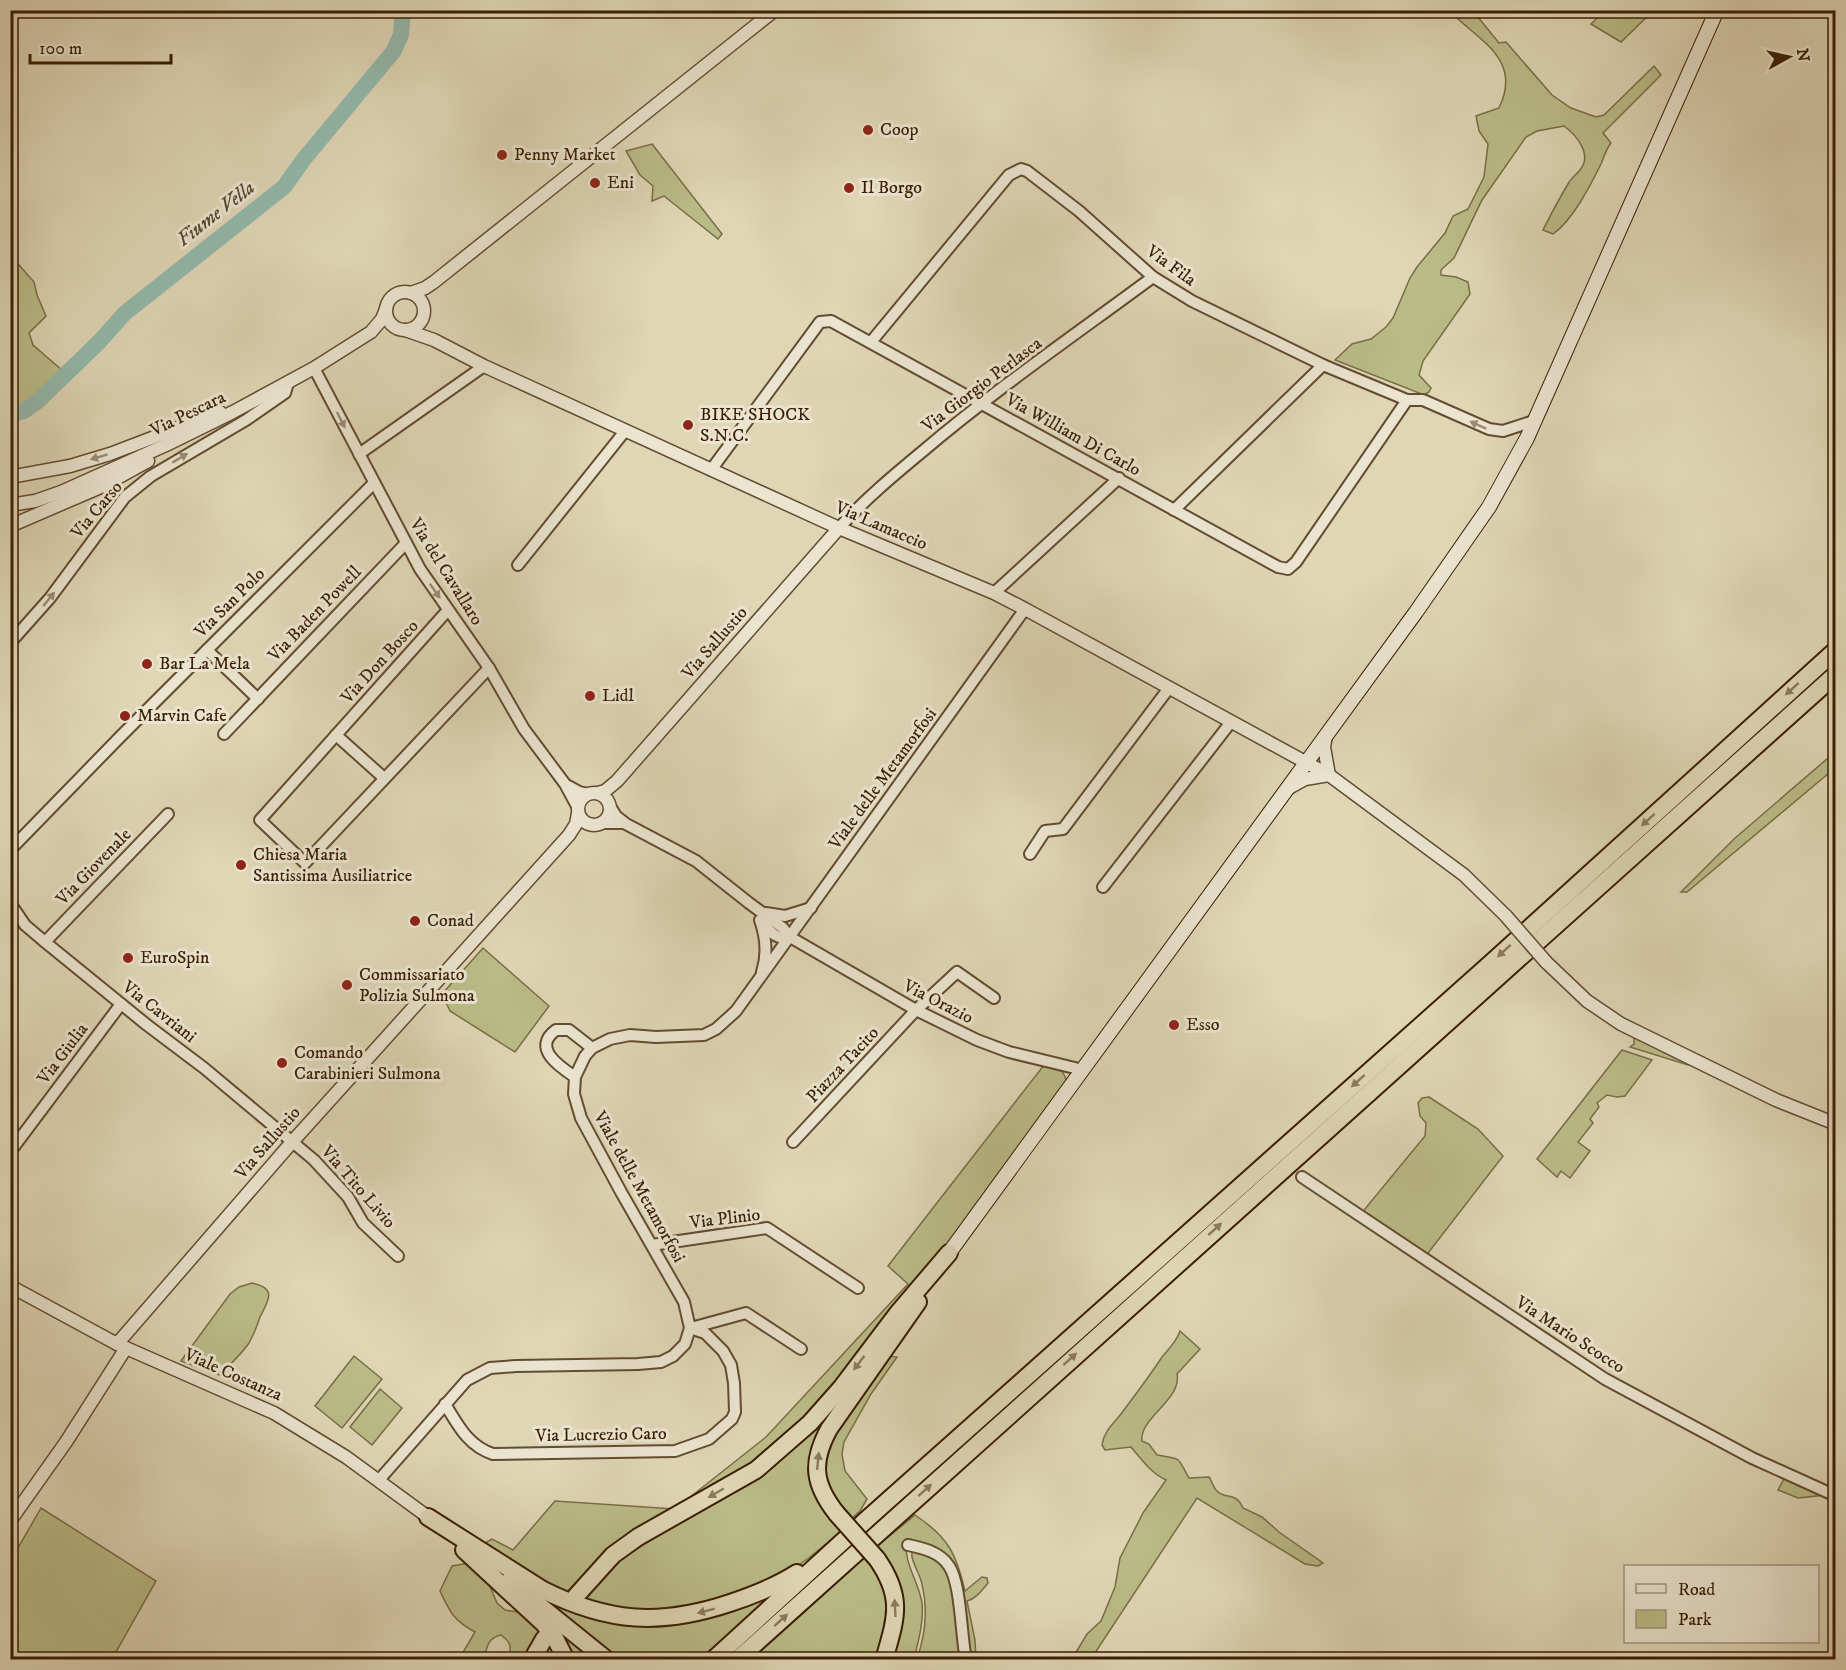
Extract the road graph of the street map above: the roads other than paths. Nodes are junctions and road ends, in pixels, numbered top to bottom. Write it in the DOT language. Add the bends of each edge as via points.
graph roads {
  1 [pos="775,10"];
  2 [pos="1717,10"];
  3 [pos="1154,277"];
  4 [pos="434,282"];
  5 [pos="411,292"];
  6 [pos="386,309"];
  7 [pos="423,312"];
  8 [pos="402,329"];
  9 [pos="371,332"];
  10 [pos="434,340"];
  11 [pos="871,342"];
  12 [pos="1323,365"];
  13 [pos="484,366"];
  14 [pos="314,368"];
  15 [pos="288,382"];
  16 [pos="1407,400"];
  17 [pos="981,403"];
  18 [pos="233,412"];
  19 [pos="1534,422"];
  20 [pos="625,431"];
  21 [pos="166,445"];
  22 [pos="359,454"];
  23 [pos="711,470"];
  24 [pos="10,477"];
  25 [pos="1119,478"];
  26 [pos="374,483"];
  27 [pos="10,505"];
  28 [pos="1174,510"];
  29 [pos="10,526"];
  30 [pos="839,528"];
  31 [pos="406,543"];
  32 [pos="518,565"];
  33 [pos="994,593"];
  34 [pos="1025,609"];
  35 [pos="448,610"];
  36 [pos="10,644"];
  37 [pos="207,650"];
  38 [pos="1836,650"];
  39 [pos="489,668"];
  40 [pos="1836,674"];
  41 [pos="1168,688"];
  42 [pos="258,699"];
  43 [pos="1231,722"];
  44 [pos="224,734"];
  45 [pos="1326,734"];
  46 [pos="336,735"];
  47 [pos="1306,762"];
  48 [pos="1329,775"];
  49 [pos="384,777"];
  50 [pos="618,781"];
  51 [pos="565,784"];
  52 [pos="1286,790"];
  53 [pos="593,793"];
  54 [pos="610,806"];
  55 [pos="578,810"];
  56 [pos="168,814"];
  57 [pos="598,824"];
  58 [pos="626,824"];
  59 [pos="569,835"];
  60 [pos="10,849"];
  61 [pos="1030,854"];
  62 [pos="1103,887"];
  63 [pos="10,903"];
  64 [pos="811,908"];
  65 [pos="760,915"];
  66 [pos="790,937"];
  67 [pos="45,942"];
  68 [pos="758,982"];
  69 [pos="994,998"];
  70 [pos="121,1004"];
  71 [pos="916,1010"];
  72 [pos="592,1048"];
  73 [pos="1083,1070"];
  74 [pos="575,1077"];
  75 [pos="1836,1124"];
  76 [pos="293,1141"];
  77 [pos="794,1142"];
  78 [pos="10,1152"];
  79 [pos="1302,1177"];
  80 [pos="652,1245"];
  81 [pos="949,1253"];
  82 [pos="398,1256"];
  83 [pos="10,1287"];
  84 [pos="858,1288"];
  85 [pos="690,1328"];
  86 [pos="122,1346"];
  87 [pos="801,1349"];
  88 [pos="445,1404"];
  89 [pos="379,1480"];
  90 [pos="1836,1496"];
  91 [pos="428,1517"];
  92 [pos="10,1521"];
  93 [pos="865,1521"];
  94 [pos="908,1545"];
  95 [pos="576,1596"];
  96 [pos="544,1639"];
  97 [pos="531,1659"];
  98 [pos="566,1659"];
  99 [pos="607,1659"];
  100 [pos="713,1659"];
  101 [pos="737,1659"];
  102 [pos="884,1659"];
  103 [pos="966,1659"];
  1 -- 4 [label="street"];
  2 -- 19 [label="main road"];
  3 -- 11 [label="street, Via Fila" via="1079,211 1021,169 1009,175"];
  3 -- 12 [label="street, Via Fila" via="1192,301"];
  3 -- 17 [label="street, Via Giorgio Perlasca"];
  4 -- 5 [label="street"];
  4 -- 7 [label="street"];
  5 -- 6 [label="street" via="394,295"];
  5 -- 7 [label="street" via="419,297"];
  6 -- 8 [label="street" via="389,321"];
  6 -- 9 [label="street, Via Pescara"];
  7 -- 8 [label="street" via="418,325"];
  7 -- 10 [label="street" via="425,328"];
  8 -- 9 [label="street, Via Pescara"];
  8 -- 10 [label="street, Via Lamaccio"];
  9 -- 14 [label="street, Via Pescara"];
  10 -- 13 [label="street, Via Lamaccio"];
  11 -- 17 [label="street, Via William Di Carlo"];
  11 -- 23 [label="street, Via William Di Carlo" via="831,321 820,322"];
  12 -- 16 [label="street, Via Fila"];
  12 -- 28 [label="street"];
  13 -- 20 [label="street, Via Lamaccio"];
  13 -- 22 [label="street"];
  14 -- 15 [label="street, Via Pescara"];
  14 -- 22 [label="street, Via del Cavallaro, one-way"];
  15 -- 18 [label="street, Via Pescara"];
  36 -- 15 [label="street, Via Carso, one-way" via="50,598 125,497 151,476 285,393"];
  19 -- 16 [label="street, Via Fila, one-way" via="1503,431 1489,429 1423,400"];
  16 -- 28 [label="street, Via William Di Carlo" via="1288,569"];
  17 -- 25 [label="street, Via William Di Carlo"];
  17 -- 30 [label="street, Via Giorgio Perlasca"];
  18 -- 21 [label="street, Via Pescara"];
  18 -- 24 [label="street, one-way" via="203,417 70,466"];
  19 -- 45 [label="main road" via="1489,507"];
  20 -- 23 [label="street, Via Lamaccio"];
  20 -- 32 [label="street"];
  21 -- 27 [label="street, Via Pescara" via="48,497"];
  21 -- 29 [label="street" via="146,462 111,481"];
  22 -- 26 [label="street, Via del Cavallaro"];
  23 -- 30 [label="street, Via Lamaccio"];
  25 -- 28 [label="street, Via William Di Carlo"];
  25 -- 33 [label="street"];
  26 -- 31 [label="street, Via del Cavallaro"];
  26 -- 37 [label="street, Via San Polo"];
  30 -- 33 [label="street, Via Lamaccio"];
  30 -- 50 [label="street, Via Sallustio"];
  31 -- 35 [label="street, Via del Cavallaro, one-way"];
  31 -- 42 [label="street, Via Baden Powell"];
  33 -- 34 [label="street, Via Lamaccio"];
  34 -- 41 [label="street, Via Lamaccio"];
  34 -- 64 [label="street, Viale delle Metamorfosi"];
  35 -- 39 [label="street, Via del Cavallaro"];
  35 -- 46 [label="street, Via Don Bosco"];
  37 -- 42 [label="street"];
  37 -- 60 [label="street, Via San Polo"];
  38 -- 93 [label="highway, one-way"];
  39 -- 49 [label="street, Via Don Bosco"];
  39 -- 51 [label="street, Via del Cavallaro" via="524,729"];
  101 -- 40 [label="highway, one-way"];
  41 -- 43 [label="street, Via Lamaccio"];
  41 -- 61 [label="street" via="1063,829 1045,831"];
  42 -- 44 [label="street, Via Baden Powell"];
  43 -- 47 [label="street, Via Lamaccio"];
  43 -- 62 [label="street"];
  45 -- 47 [label="main road"];
  45 -- 48 [label="street"];
  46 -- 49 [label="street"];
  46 -- 49 [label="street, Via Don Bosco" via="260,820 305,863"];
  47 -- 48 [label="street, Via Lamaccio"];
  47 -- 52 [label="main road"];
  48 -- 52 [label="street" via="1305,779"];
  48 -- 75 [label="street, Via Lamaccio, bridge" via="1464,875 1587,1001 1621,1024 1776,1100"];
  50 -- 53 [label="street, Via Sallustio"];
  50 -- 54 [label="street, Via Sallustio"];
  51 -- 53 [label="street, Via del Cavallaro"];
  51 -- 55 [label="street, Via del Cavallaro"];
  52 -- 73 [label="main road"];
  53 -- 54 [label="street" via="603,795"];
  53 -- 55 [label="street" via="581,799"];
  54 -- 57 [label="street" via="607,819"];
  54 -- 58 [label="street, Via Orazio"];
  55 -- 57 [label="street" via="584,821"];
  55 -- 59 [label="street, Via Sallustio"];
  56 -- 67 [label="street, Via Giovenale"];
  57 -- 58 [label="street, Via Orazio"];
  57 -- 59 [label="street, Via Sallustio"];
  58 -- 65 [label="street, Via Orazio" via="696,861"];
  59 -- 76 [label="street, Via Sallustio"];
  63 -- 67 [label="street, Via Cavriani" via="25,925"];
  64 -- 65 [label="street, Via Orazio" via="785,916"];
  64 -- 66 [label="street, Viale delle Metamorfosi"];
  65 -- 66 [label="street, Via Orazio" via="783,928"];
  65 -- 68 [label="street" via="766,950"];
  66 -- 68 [label="street, Viale delle Metamorfosi"];
  66 -- 71 [label="street, Via Orazio"];
  67 -- 70 [label="street, Via Cavriani"];
  68 -- 72 [label="street, Viale delle Metamorfosi" via="736,1011 704,1035 619,1036"];
  69 -- 71 [label="street, Piazza Tacito" via="957,972"];
  70 -- 76 [label="street, Via Cavriani"];
  70 -- 78 [label="street, Via Giulia"];
  71 -- 73 [label="street, Via Orazio" via="993,1046"];
  71 -- 77 [label="street, Piazza Tacito"];
  72 -- 74 [label="street"];
  72 -- 74 [label="street" via="569,1030 556,1030 549,1036 549,1055"];
  73 -- 81 [label="main road"];
  74 -- 80 [label="street, Viale delle Metamorfosi" via="574,1094 581,1118"];
  76 -- 82 [label="street, Via Tito Livio"];
  76 -- 86 [label="street, Via Sallustio"];
  79 -- 90 [label="street, Via Mario Scocco" via="1605,1379 1752,1458"];
  80 -- 84 [label="street, Via Plinio" via="767,1228"];
  80 -- 85 [label="street, Viale delle Metamorfosi" via="684,1302"];
  81 -- 95 [label="highway, one-way" via="810,1424 756,1470 638,1536 613,1556"];
  102 -- 81 [label="highway, one-way, bridge" via="896,1618 896,1602 886,1572 821,1491 816,1461 829,1429"];
  83 -- 86 [label="street, Viale Costanza"];
  85 -- 87 [label="street" via="746,1313"];
  85 -- 88 [label="street" via="685,1344 661,1362 490,1368 467,1380"];
  85 -- 88 [label="street, Via Lucrezio Caro" via="705,1334 731,1365 735,1412 709,1438 675,1451 493,1454 479,1449"];
  86 -- 89 [label="street, Viale Costanza" via="274,1413"];
  86 -- 92 [label="street, Via Sallustio" via="66,1442"];
  88 -- 89 [label="street"];
  89 -- 91 [label="street, Viale Costanza"];
  93 -- 91 [label="highway, one-way" via="780,1584 712,1609 646,1619 604,1614 562,1600 524,1580"];
  91 -- 98 [label="highway" via="544,1624"];
  91 -- 99 [label="highway"];
  93 -- 100 [label="highway"];
  94 -- 103 [label="street" via="926,1549 950,1566"];
  96 -- 97 [label="highway"];
}
